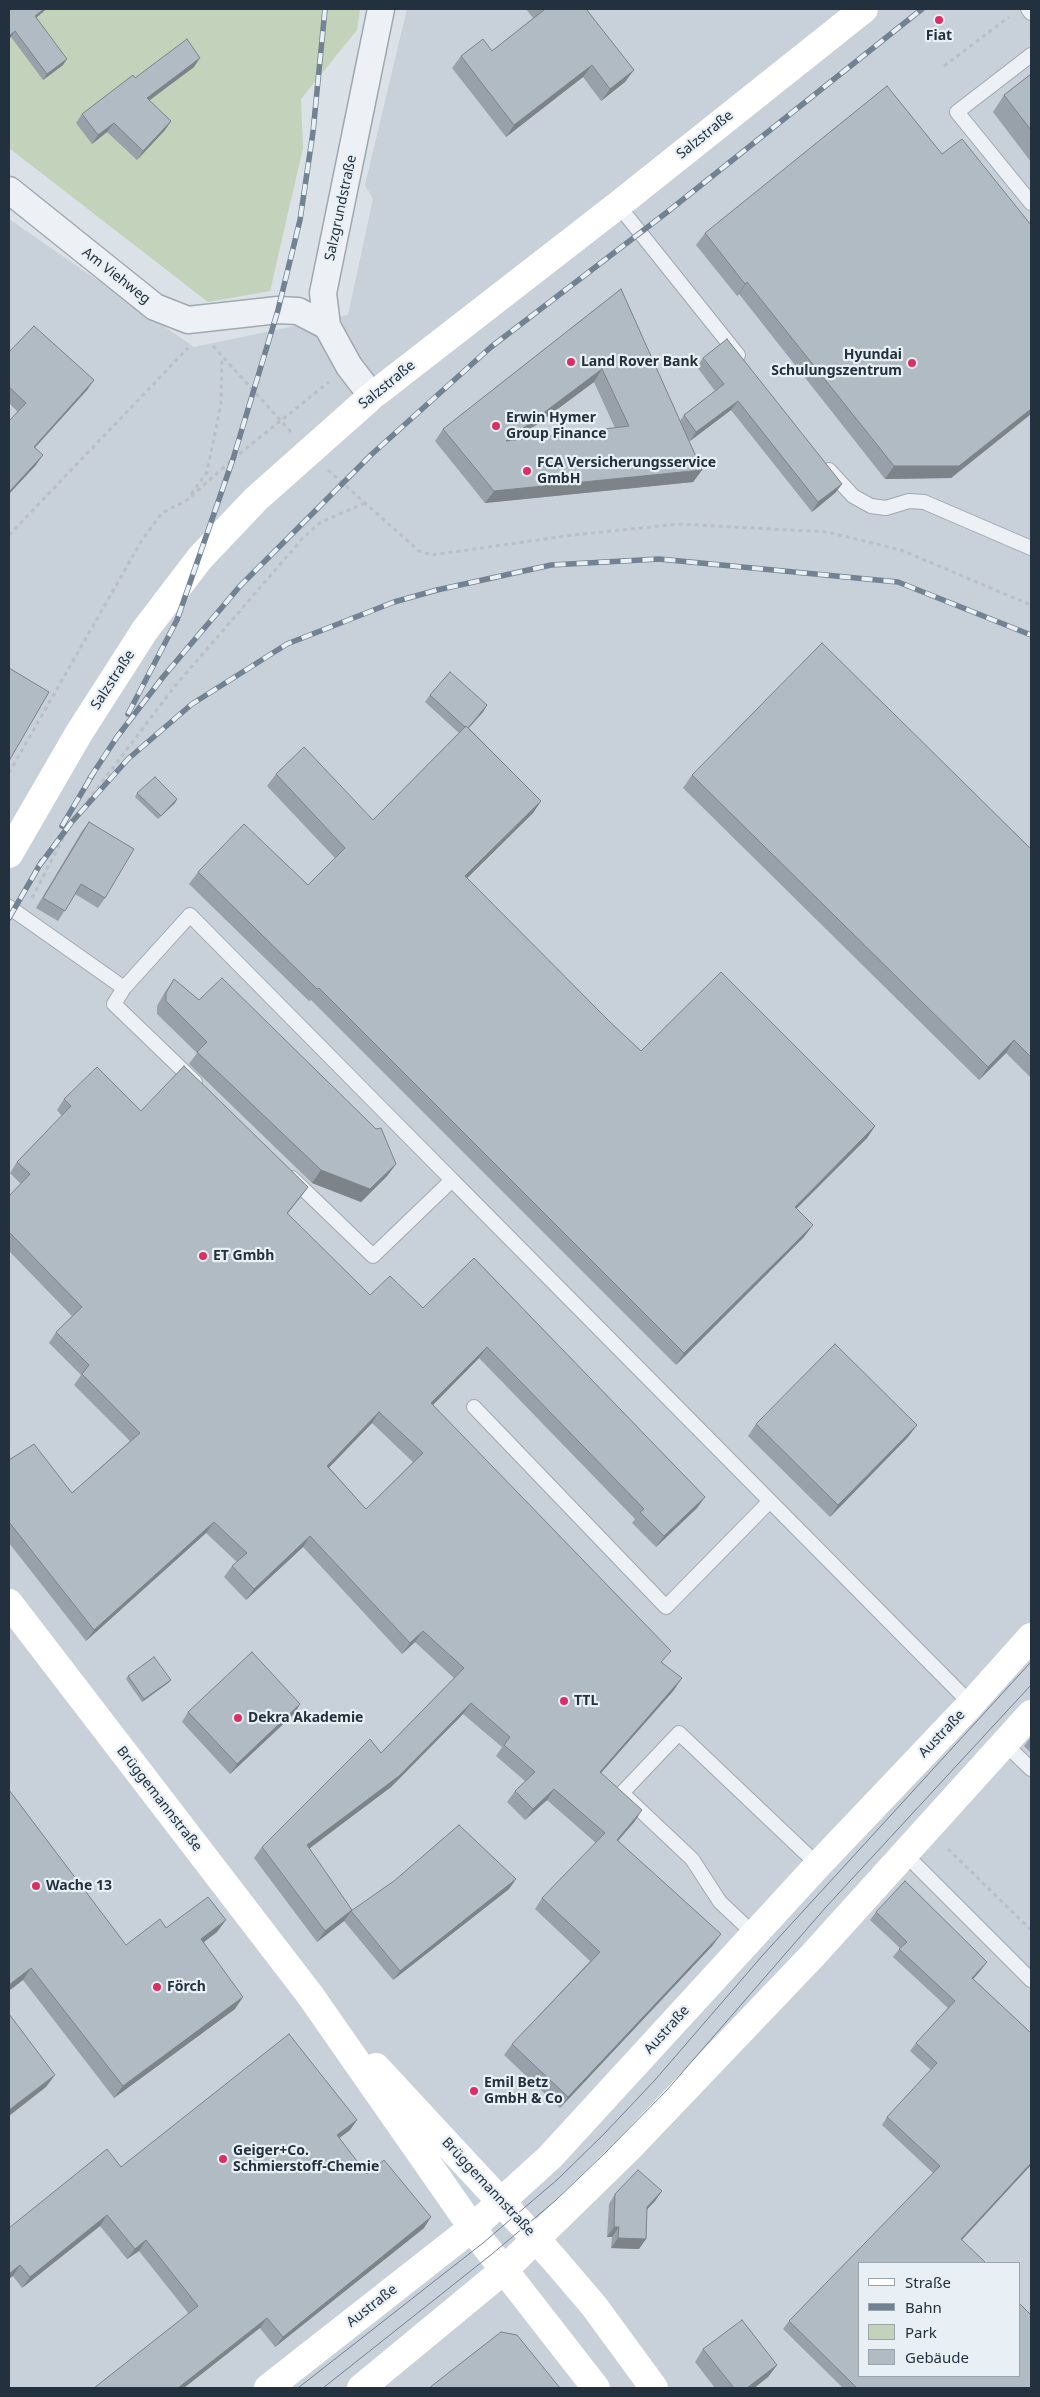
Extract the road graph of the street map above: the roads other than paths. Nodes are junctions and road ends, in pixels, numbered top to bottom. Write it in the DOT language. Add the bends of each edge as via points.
graph roads {
  1 [pos="381,9"];
  2 [pos="864,9"];
  3 [pos="1028,9"];
  4 [pos="1031,13"];
  5 [pos="1031,55"];
  6 [pos="9,190"];
  7 [pos="1031,202"];
  8 [pos="618,205"];
  9 [pos="326,326"];
  10 [pos="745,364"];
  11 [pos="372,396"];
  12 [pos="818,456"];
  13 [pos="1031,548"];
  14 [pos="9,854"];
  15 [pos="9,907"];
  16 [pos="124,988"];
  17 [pos="205,1093"];
  18 [pos="282,1168"];
  19 [pos="452,1180"];
  20 [pos="474,1407"];
  21 [pos="769,1502"];
  22 [pos="9,1603"];
  23 [pos="1031,1636"];
  24 [pos="971,1704"];
  25 [pos="1031,1714"];
  26 [pos="1004,1744"];
  27 [pos="1031,1769"];
  28 [pos="904,1854"];
  29 [pos="818,1865"];
  30 [pos="755,1936"];
  31 [pos="1031,1980"];
  32 [pos="310,1995"];
  33 [pos="501,2201"];
  34 [pos="472,2228"];
  35 [pos="536,2240"];
  36 [pos="504,2270"];
  37 [pos="268,2388"];
  38 [pos="361,2388"];
  39 [pos="596,2388"];
  40 [pos="654,2388"];
  1 -- 9 [label="street, Salzgrundstraße" via="322,293"];
  2 -- 8 [label="main road, Salzstraße"];
  3 -- 4 [label="lane"];
  5 -- 7 [label="lane" via="957,112"];
  6 -- 9 [label="street, Am Viehweg" via="155,307 188,320 278,310 298,311"];
  8 -- 10 [label="lane"];
  8 -- 11 [label="main road, Salzstraße"];
  9 -- 11 [label="street, Salzgrundstraße" via="349,366"];
  11 -- 14 [label="main road, Salzstraße" via="256,499 200,558 145,630 79,733"];
  12 -- 13 [label="lane" via="853,496 871,506 886,508 909,501 924,502"];
  15 -- 16 [label="lane"];
  16 -- 17 [label="lane" via="114,1004"];
  16 -- 19 [label="lane" via="190,915"];
  18 -- 19 [label="lane" via="373,1256"];
  19 -- 21 [label="lane"];
  20 -- 21 [label="lane" via="666,1607"];
  21 -- 24 [label="lane"];
  22 -- 32 [label="main road, Brüggemannstraße"];
  23 -- 24 [label="main road, Austraße"];
  24 -- 29 [label="main road, Austraße"];
  25 -- 26 [label="main road"];
  26 -- 27 [label="lane"];
  26 -- 28 [label="main road"];
  28 -- 31 [label="lane"];
  28 -- 35 [label="main road" via="734,2039"];
  29 -- 30 [label="main road, Austraße"];
  29 -- 30 [label="lane" via="679,1733 622,1793 692,1859 720,1902"];
  30 -- 33 [label="main road, Austraße" via="550,2157"];
  32 -- 33 [label="main road, Brüggemannstraße"];
  32 -- 34 [label="main road, Brüggemannstraße"];
  33 -- 34 [label="main road, Austraße"];
  33 -- 35 [label="main road, Brüggemannstraße"];
  34 -- 36 [label="main road, Brüggemannstraße"];
  34 -- 37 [label="main road, Austraße"];
  35 -- 36 [label="main road"];
  35 -- 40 [label="main road, Brüggemannstraße" via="594,2306"];
  36 -- 38 [label="main road"];
  36 -- 39 [label="main road, Brüggemannstraße"];
}
